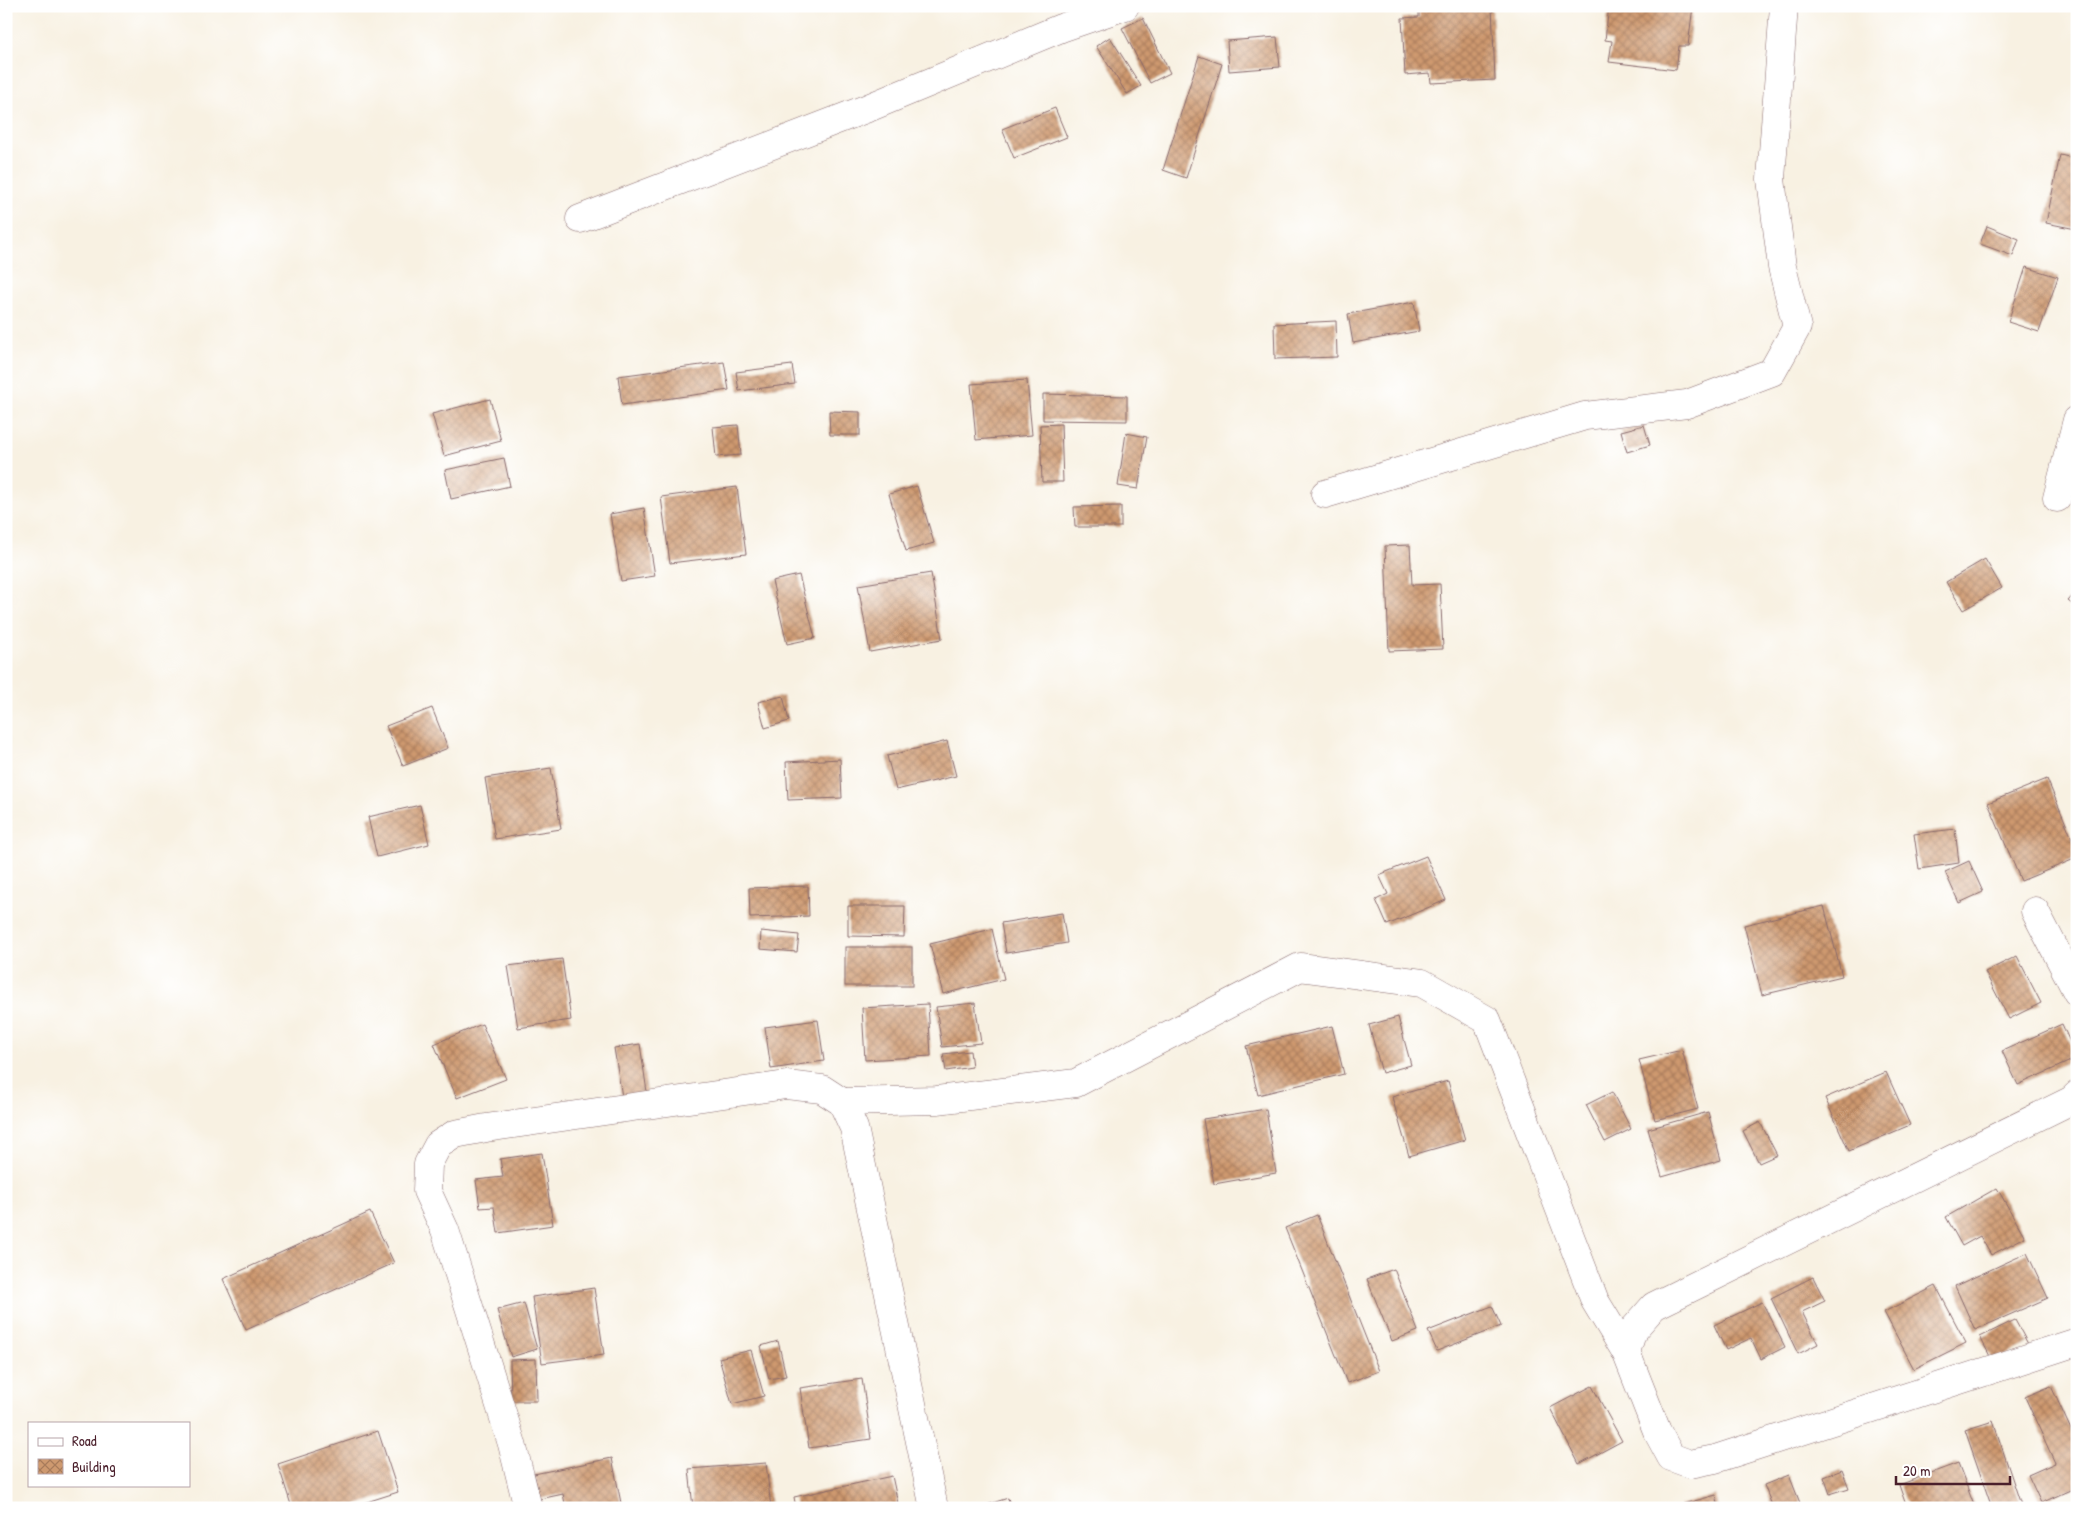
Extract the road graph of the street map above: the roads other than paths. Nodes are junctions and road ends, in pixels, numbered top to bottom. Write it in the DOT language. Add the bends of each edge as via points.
graph roads {
  1 [pos="1125,6"];
  2 [pos="1784,6"];
  3 [pos="580,219"];
  4 [pos="2077,420"];
  5 [pos="1325,494"];
  6 [pos="2057,498"];
  7 [pos="2035,911"];
  8 [pos="2077,992"];
  9 [pos="2077,1095"];
  10 [pos="842,1102"];
  11 [pos="2077,1342"];
  12 [pos="1626,1352"];
  13 [pos="528,1508"];
  14 [pos="934,1508"];
  1 -- 3 [label="street" via="1061,28 868,108"];
  2 -- 5 [label="street" via="1771,179 1782,267 1797,327 1772,372 1687,404 1585,416"];
  4 -- 6 [label="street"];
  7 -- 8 [label="street"];
  9 -- 12 [label="street" via="1654,1306 1633,1330"];
  10 -- 12 [label="street" via="937,1100 1076,1083 1300,967 1422,982 1487,1020 1595,1300"];
  10 -- 13 [label="street" via="822,1089 786,1085 486,1128 456,1134 438,1145 428,1164 427,1192 445,1230 512,1444"];
  10 -- 14 [label="street" via="854,1128"];
  11 -- 12 [label="street" via="1715,1459 1690,1464 1671,1457 1657,1431"];
}
